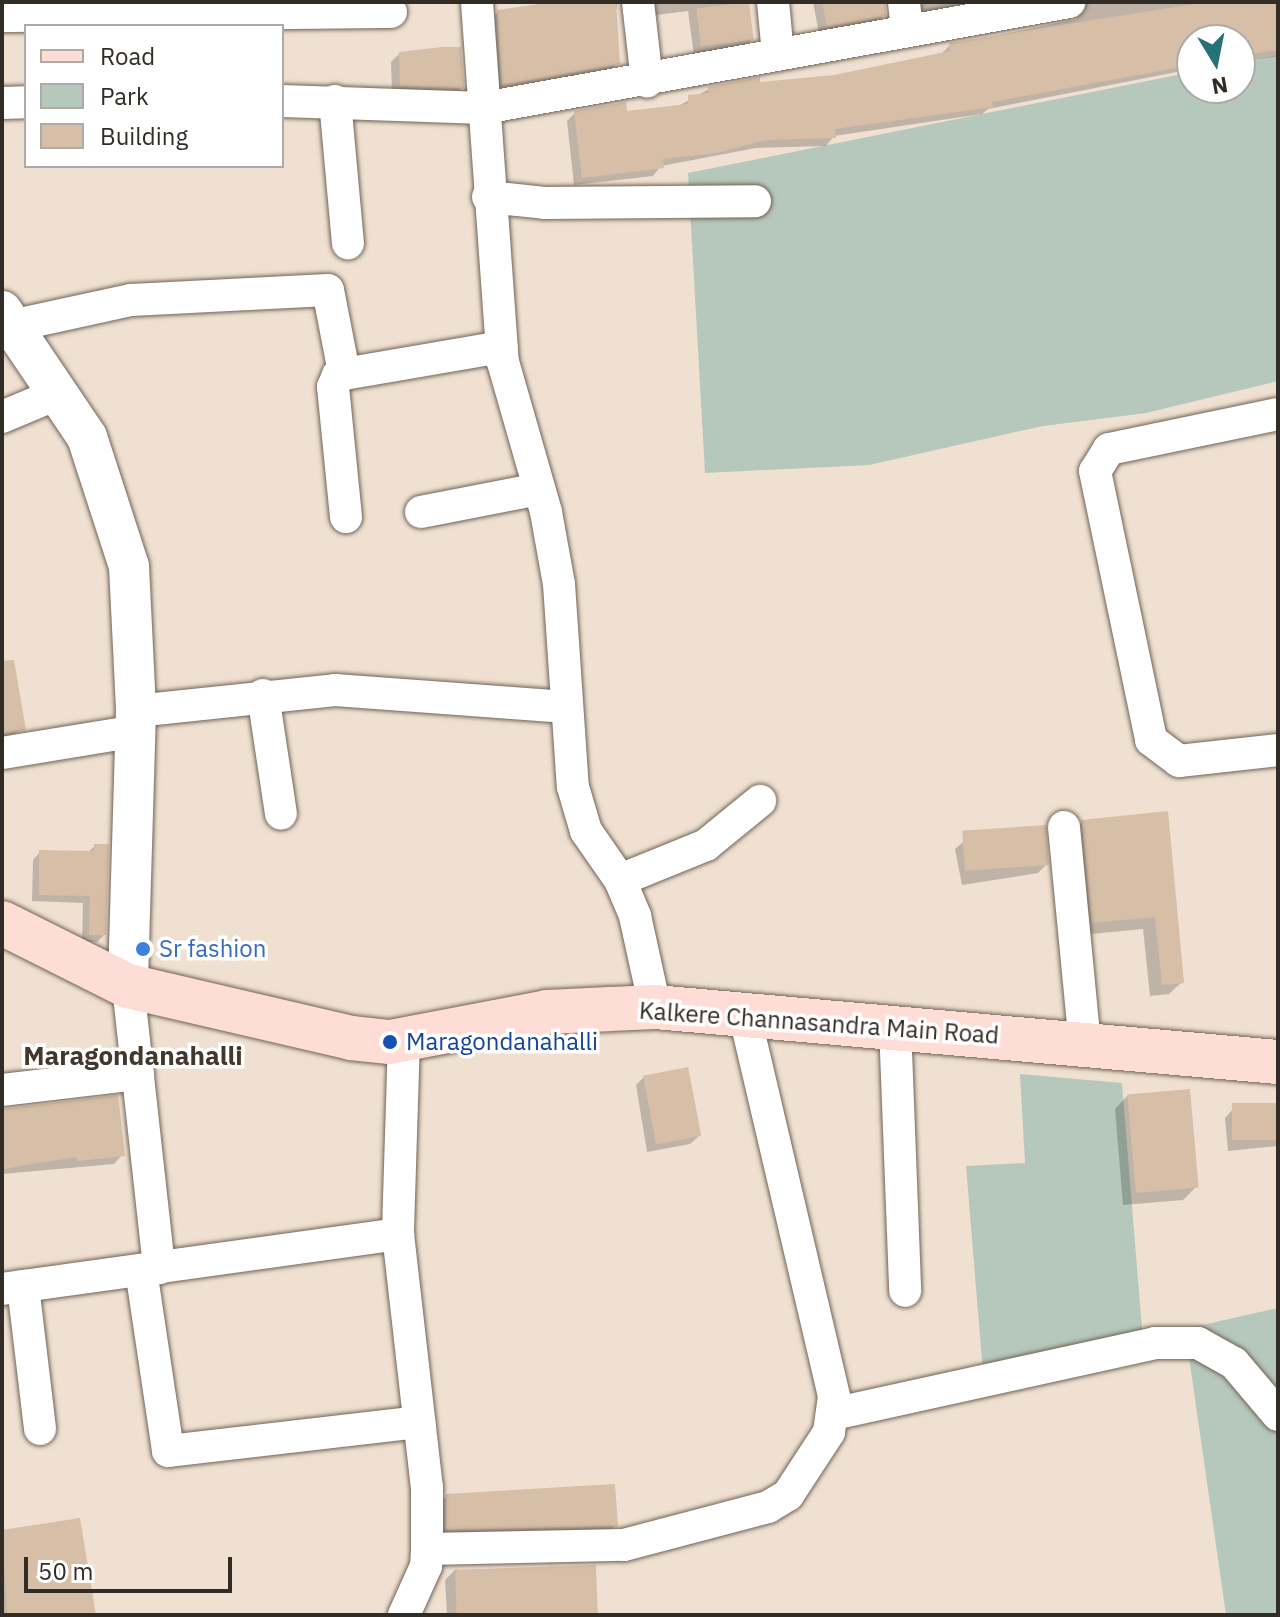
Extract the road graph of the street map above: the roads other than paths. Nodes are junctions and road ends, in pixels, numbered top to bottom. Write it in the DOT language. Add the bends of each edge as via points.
graph roads {
  1 [pos="477,2"];
  2 [pos="638,2"];
  3 [pos="773,2"];
  4 [pos="1050,4"];
  5 [pos="391,12"];
  6 [pos="2,16"];
  7 [pos="906,16"];
  8 [pos="778,54"];
  9 [pos="647,81"];
  10 [pos="284,101"];
  11 [pos="335,101"];
  12 [pos="24,102"];
  13 [pos="2,103"];
  14 [pos="484,108"];
  15 [pos="488,197"];
  16 [pos="755,201"];
  17 [pos="348,243"];
  18 [pos="9,318"];
  19 [pos="502,347"];
  20 [pos="344,372"];
  21 [pos="59,393"];
  22 [pos="1278,414"];
  23 [pos="2,417"];
  24 [pos="539,489"];
  25 [pos="421,512"];
  26 [pos="346,517"];
  27 [pos="263,695"];
  28 [pos="566,707"];
  29 [pos="136,721"];
  30 [pos="1278,750"];
  31 [pos="2,753"];
  32 [pos="760,801"];
  33 [pos="281,814"];
  34 [pos="1064,827"];
  35 [pos="620,880"];
  36 [pos="2,923"];
  37 [pos="128,986"];
  38 [pos="655,1007"];
  39 [pos="745,1017"];
  40 [pos="895,1025"];
  41 [pos="404,1039"];
  42 [pos="1085,1044"];
  43 [pos="1278,1062"];
  44 [pos="138,1074"];
  45 [pos="2,1090"];
  46 [pos="398,1234"];
  47 [pos="150,1269"];
  48 [pos="13,1288"];
  49 [pos="905,1291"];
  50 [pos="833,1414"];
  51 [pos="1278,1415"];
  52 [pos="419,1422"];
  53 [pos="40,1429"];
  54 [pos="427,1549"];
  55 [pos="404,1615"];
  1 -- 14 [label="street"];
  2 -- 9 [label="street"];
  3 -- 8 [label="street"];
  4 -- 7 [label="street"];
  5 -- 6 [label="street"];
  7 -- 8 [label="street"];
  8 -- 9 [label="street"];
  9 -- 14 [label="street"];
  10 -- 11 [label="street"];
  11 -- 14 [label="street"];
  11 -- 17 [label="street"];
  12 -- 13 [label="street"];
  14 -- 15 [label="street"];
  15 -- 16 [label="street" via="545,203"];
  15 -- 19 [label="street"];
  18 -- 20 [label="street" via="131,300 328,290"];
  18 -- 21 [label="street"];
  19 -- 20 [label="street"];
  19 -- 24 [label="street"];
  20 -- 26 [label="street" via="333,387"];
  21 -- 23 [label="street"];
  21 -- 29 [label="street" via="87,437 129,566"];
  22 -- 30 [label="street" via="1109,449 1095,471 1151,740 1179,761"];
  24 -- 25 [label="street"];
  24 -- 28 [label="street" via="559,584"];
  27 -- 28 [label="street" via="403,692"];
  27 -- 29 [label="street"];
  27 -- 33 [label="street"];
  28 -- 35 [label="street" via="573,787 586,831"];
  29 -- 31 [label="street"];
  29 -- 37 [label="street"];
  32 -- 35 [label="street" via="706,845"];
  34 -- 42 [label="street"];
  35 -- 38 [label="street" via="635,916"];
  36 -- 37 [label="main road, Kalkere Channasandra Main Road"];
  37 -- 41 [label="main road, Kalkere Channasandra Main Road" via="351,1038"];
  37 -- 44 [label="street"];
  38 -- 39 [label="main road, Kalkere Channasandra Main Road"];
  38 -- 41 [label="main road, Kalkere Channasandra Main Road" via="547,1012"];
  39 -- 40 [label="main road, Kalkere Channasandra Main Road"];
  39 -- 50 [label="street" via="834,1396"];
  40 -- 42 [label="main road, Kalkere Channasandra Main Road"];
  40 -- 49 [label="street"];
  41 -- 46 [label="street"];
  42 -- 43 [label="main road, Kalkere Channasandra Main Road"];
  44 -- 45 [label="street"];
  44 -- 47 [label="street"];
  46 -- 47 [label="street"];
  46 -- 52 [label="street"];
  47 -- 48 [label="street"];
  47 -- 52 [label="street" via="168,1451"];
  48 -- 53 [label="street"];
  50 -- 51 [label="street" via="1155,1343 1198,1343 1234,1363"];
  50 -- 54 [label="street" via="829,1432 788,1495 768,1507 624,1545"];
  52 -- 54 [label="street"];
  54 -- 55 [label="street" via="426,1566"];
}
